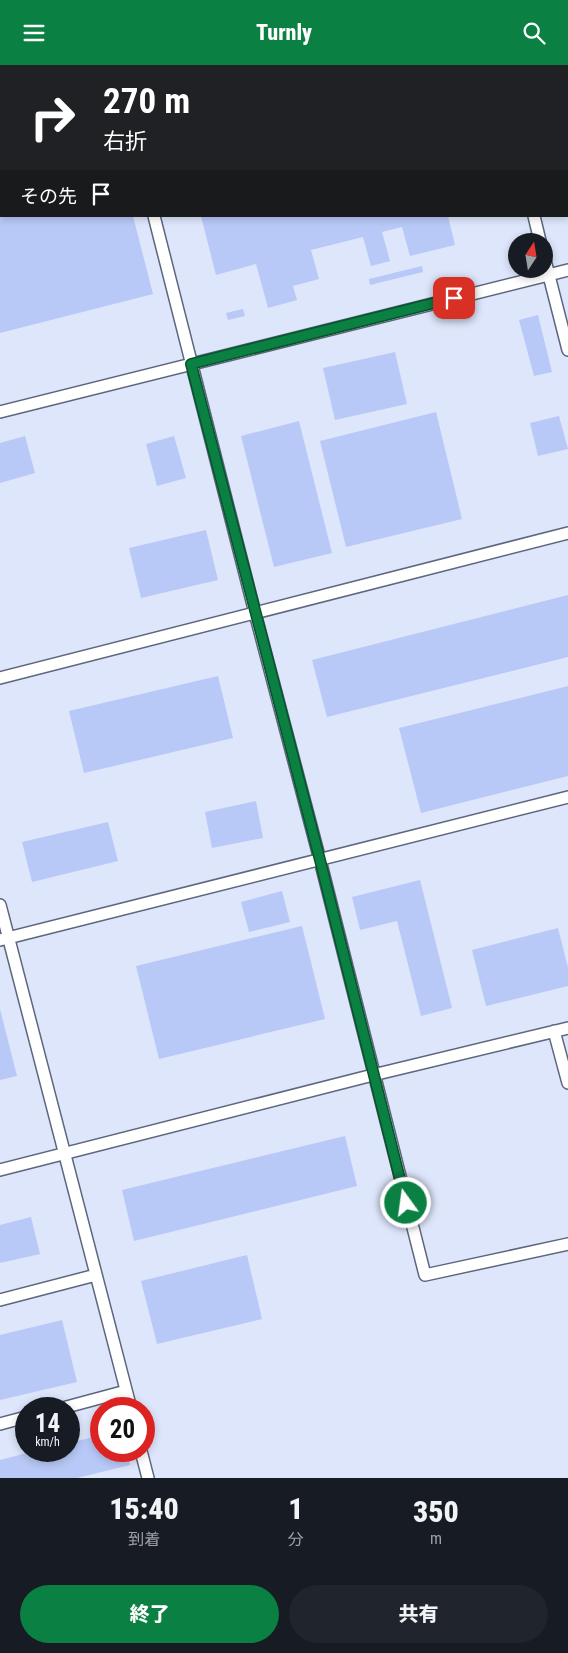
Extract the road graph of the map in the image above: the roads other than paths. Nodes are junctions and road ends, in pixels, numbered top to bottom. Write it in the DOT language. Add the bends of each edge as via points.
graph roads {
  1 [pos="154,217"];
  2 [pos="534,217"];
  3 [pos="538,233"];
  4 [pos="568,269"];
  5 [pos="553,274"];
  6 [pos="536,278"];
  7 [pos="549,278"];
  8 [pos="568,350"];
  9 [pos="191,364"];
  10 [pos="0,412"];
  11 [pos="568,533"];
  12 [pos="255,613"];
  13 [pos="0,678"];
  14 [pos="568,797"];
  15 [pos="320,860"];
  16 [pos="0,905"];
  17 [pos="4,939"];
  18 [pos="568,1028"];
  19 [pos="554,1031"];
  20 [pos="373,1075"];
  21 [pos="568,1083"];
  22 [pos="65,1153"];
  23 [pos="0,1170"];
  24 [pos="568,1244"];
  25 [pos="96,1275"];
  26 [pos="0,1300"];
  27 [pos="126,1391"];
  28 [pos="128,1397"];
  29 [pos="80,1403"];
  30 [pos="15,1420"];
  31 [pos="0,1424"];
  32 [pos="144,1462"];
  33 [pos="148,1478"];
  1 -- 9 [label="lane"];
  2 -- 3 [label="lane"];
  4 -- 5 [label="lane"];
  6 -- 9 [label="lane"];
  7 -- 8 [label="lane"];
  9 -- 10 [label="lane"];
  9 -- 12 [label="lane"];
  11 -- 12 [label="lane"];
  12 -- 13 [label="lane"];
  12 -- 15 [label="lane"];
  14 -- 15 [label="lane"];
  15 -- 17 [label="lane"];
  15 -- 20 [label="lane"];
  16 -- 17 [label="lane"];
  17 -- 22 [label="lane"];
  18 -- 19 [label="lane"];
  19 -- 20 [label="lane"];
  19 -- 21 [label="lane"];
  20 -- 22 [label="lane"];
  20 -- 24 [label="lane" via="424,1275"];
  22 -- 23 [label="lane"];
  22 -- 25 [label="lane"];
  25 -- 26 [label="lane"];
  25 -- 27 [label="lane"];
  27 -- 28 [label="lane"];
  27 -- 29 [label="lane"];
  30 -- 31 [label="lane"];
  32 -- 33 [label="lane"];
}
